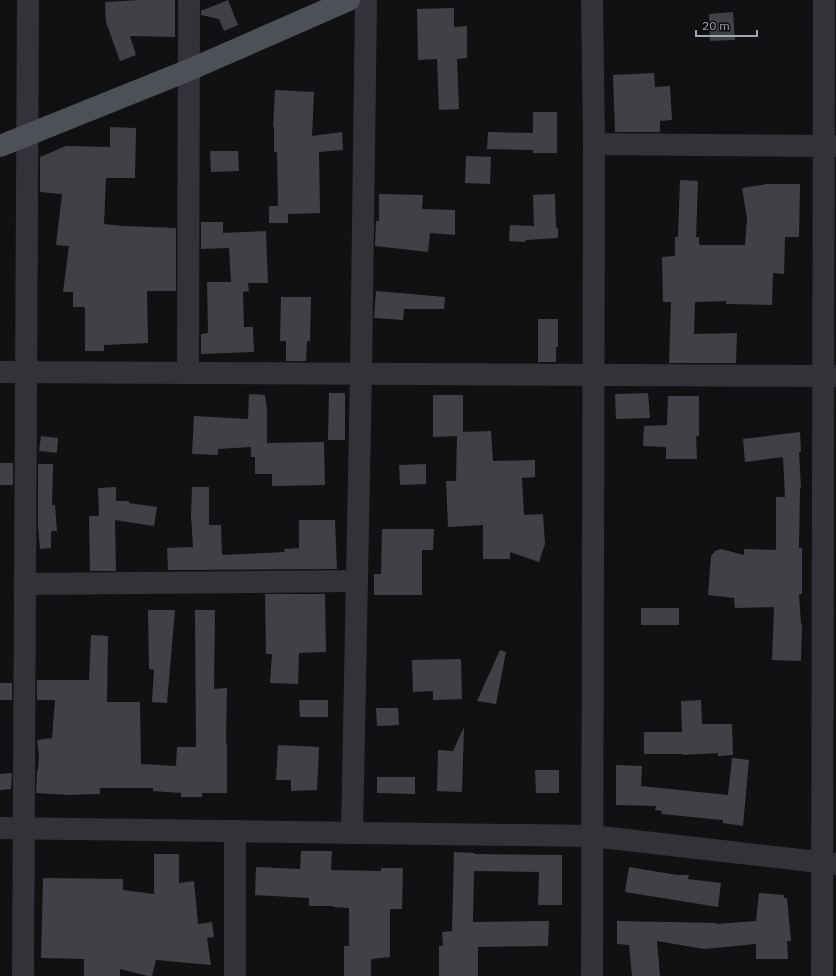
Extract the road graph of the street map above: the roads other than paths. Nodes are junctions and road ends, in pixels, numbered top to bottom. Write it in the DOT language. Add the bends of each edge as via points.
graph roads {
  1 [pos="28,0"];
  2 [pos="189,0"];
  3 [pos="349,0"];
  4 [pos="366,0"];
  5 [pos="592,0"];
  6 [pos="824,0"];
  7 [pos="189,70"];
  8 [pos="27,135"];
  9 [pos="594,144"];
  10 [pos="0,146"];
  11 [pos="830,146"];
  12 [pos="0,372"];
  13 [pos="26,372"];
  14 [pos="188,373"];
  15 [pos="360,374"];
  16 [pos="593,375"];
  17 [pos="830,376"];
  18 [pos="829,557"];
  19 [pos="357,581"];
  20 [pos="25,584"];
  21 [pos="0,828"];
  22 [pos="24,828"];
  23 [pos="235,831"];
  24 [pos="352,833"];
  25 [pos="592,836"];
  26 [pos="829,863"];
  27 [pos="24,976"];
  28 [pos="235,976"];
  29 [pos="592,976"];
  30 [pos="822,976"];
  1 -- 8 [label="street"];
  2 -- 7 [label="street"];
  3 -- 7 [label="main road"];
  4 -- 15 [label="street"];
  5 -- 9 [label="street"];
  6 -- 11 [label="street"];
  7 -- 8 [label="main road"];
  7 -- 14 [label="street"];
  8 -- 10 [label="main road"];
  8 -- 13 [label="street"];
  9 -- 11 [label="street"];
  9 -- 16 [label="street"];
  11 -- 17 [label="street"];
  12 -- 13 [label="street"];
  13 -- 14 [label="street"];
  13 -- 20 [label="street"];
  14 -- 15 [label="street"];
  15 -- 16 [label="street"];
  15 -- 19 [label="street"];
  16 -- 17 [label="street"];
  16 -- 25 [label="street"];
  17 -- 18 [label="street"];
  18 -- 26 [label="street"];
  19 -- 20 [label="street"];
  19 -- 24 [label="street"];
  20 -- 22 [label="street"];
  21 -- 22 [label="street"];
  22 -- 23 [label="street"];
  22 -- 27 [label="street"];
  23 -- 24 [label="street"];
  23 -- 28 [label="street"];
  24 -- 25 [label="street"];
  25 -- 26 [label="street"];
  25 -- 29 [label="street"];
  26 -- 30 [label="street"];
}
